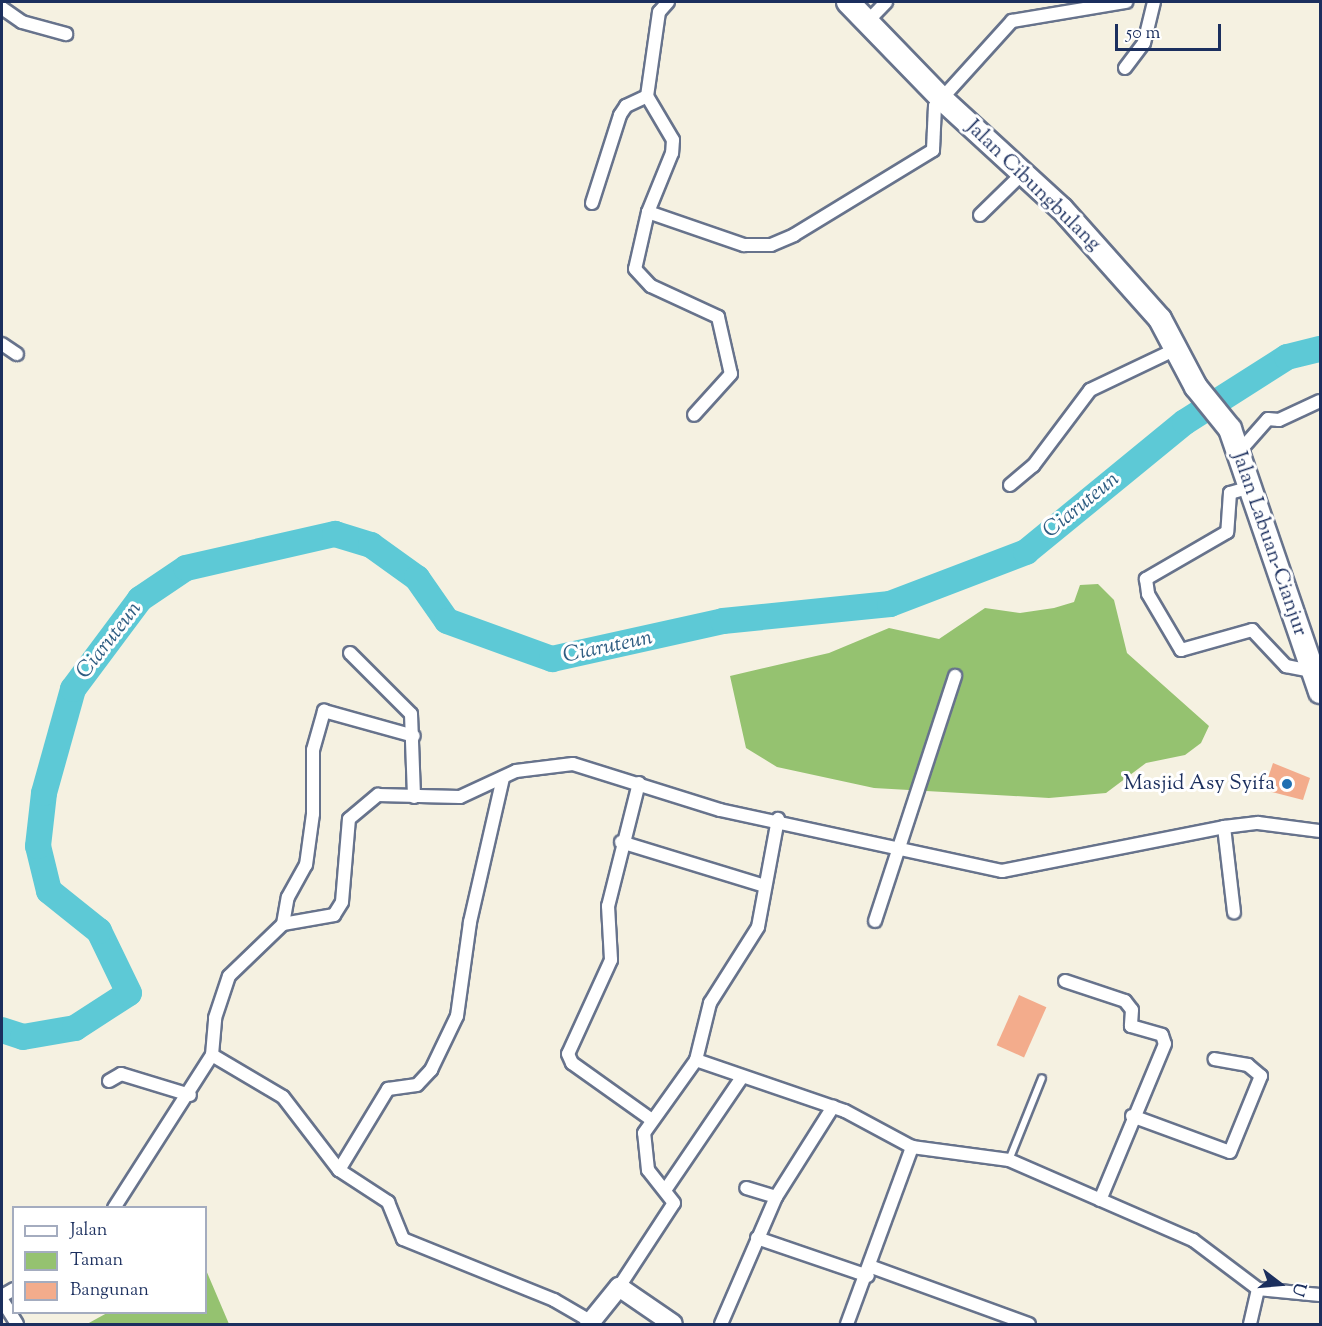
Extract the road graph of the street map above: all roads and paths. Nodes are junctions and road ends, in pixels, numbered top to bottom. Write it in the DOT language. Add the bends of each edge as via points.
graph roads {
  1 [pos="668,2"];
  2 [pos="848,2"];
  3 [pos="886,2"];
  4 [pos="1126,2"];
  5 [pos="1154,2"];
  6 [pos="2,8"];
  7 [pos="866,23"];
  8 [pos="66,34"];
  9 [pos="1125,68"];
  10 [pos="647,96"];
  11 [pos="943,100"];
  12 [pos="1022,174"];
  13 [pos="592,202"];
  14 [pos="648,212"];
  15 [pos="980,215"];
  16 [pos="2,344"];
  17 [pos="1178,348"];
  18 [pos="17,354"];
  19 [pos="1320,401"];
  20 [pos="694,415"];
  21 [pos="1230,429"];
  22 [pos="1238,453"];
  23 [pos="1010,485"];
  24 [pos="1251,487"];
  25 [pos="350,653"];
  26 [pos="1311,671"];
  27 [pos="955,676"];
  28 [pos="1320,692"];
  29 [pos="414,736"];
  30 [pos="503,778"];
  31 [pos="639,783"];
  32 [pos="414,797"];
  33 [pos="778,819"];
  34 [pos="1224,828"];
  35 [pos="1320,831"];
  36 [pos="621,842"];
  37 [pos="901,849"];
  38 [pos="762,885"];
  39 [pos="1234,912"];
  40 [pos="875,921"];
  41 [pos="283,924"];
  42 [pos="1065,981"];
  43 [pos="212,1055"];
  44 [pos="1215,1059"];
  45 [pos="696,1060"];
  46 [pos="742,1077"];
  47 [pos="1042,1078"];
  48 [pos="109,1081"];
  49 [pos="190,1095"];
  50 [pos="833,1107"];
  51 [pos="1132,1116"];
  52 [pos="652,1120"];
  53 [pos="912,1147"];
  54 [pos="1009,1160"];
  55 [pos="339,1170"];
  56 [pos="746,1188"];
  57 [pos="666,1189"];
  58 [pos="776,1197"];
  59 [pos="1100,1200"];
  60 [pos="115,1206"];
  61 [pos="757,1238"];
  62 [pos="870,1272"];
  63 [pos="619,1287"];
  64 [pos="1258,1289"];
  65 [pos="1320,1295"];
  66 [pos="2,1298"];
  67 [pos="591,1323"];
  68 [pos="17,1324"];
  69 [pos="673,1324"];
  70 [pos="721,1324"];
  71 [pos="847,1324"];
  72 [pos="1029,1324"];
  73 [pos="1250,1324"];
  1 -- 10 [label="street" via="659,12"];
  2 -- 7 [label="highway, Jalan Cibungbulang"];
  3 -- 7 [label="street"];
  4 -- 11 [label="street" via="1012,21 972,60"];
  5 -- 9 [label="street" via="1144,43"];
  6 -- 8 [label="street" via="22,22"];
  7 -- 11 [label="highway, Jalan Cibungbulang"];
  10 -- 13 [label="street" via="626,106 620,115"];
  10 -- 14 [label="street" via="673,140 659,192"];
  11 -- 12 [label="highway, Jalan Cibungbulang"];
  11 -- 14 [label="street" via="933,112 933,150 771,245 744,245"];
  12 -- 15 [label="street"];
  12 -- 17 [label="highway, Jalan Cibungbulang" via="1133,284"];
  14 -- 20 [label="street" via="637,277 718,316 732,361 731,374"];
  16 -- 18 [label="street"];
  17 -- 21 [label="highway, Jalan Cibungbulang" via="1196,387"];
  17 -- 23 [label="street" via="1090,390 1033,466"];
  19 -- 22 [label="street" via="1279,420 1268,419"];
  21 -- 22 [label="highway, Jalan Labuan-Cianjur"];
  22 -- 24 [label="highway, Jalan Labuan-Cianjur"];
  24 -- 26 [label="highway, Jalan Labuan-Cianjur"];
  24 -- 26 [label="street" via="1230,493 1227,532 1146,579 1148,594 1181,650 1252,630 1286,666"];
  25 -- 29 [label="street" via="411,714"];
  26 -- 28 [label="highway, Jalan Labuan-Cianjur"];
  27 -- 37 [label="street"];
  29 -- 32 [label="street"];
  29 -- 41 [label="street" via="324,711 313,750 313,814 306,866 288,897"];
  30 -- 31 [label="street" via="544,764 573,764"];
  30 -- 32 [label="street" via="460,797"];
  30 -- 55 [label="street" via="470,922 457,1016 431,1070 417,1084 388,1089"];
  31 -- 33 [label="street" via="720,810"];
  31 -- 36 [label="street"];
  32 -- 41 [label="street" via="378,795 356,809 347,829 339,908 321,920"];
  33 -- 37 [label="street"];
  33 -- 38 [label="street"];
  34 -- 35 [label="street" via="1258,824"];
  34 -- 37 [label="street" via="1002,871"];
  34 -- 39 [label="street"];
  36 -- 38 [label="street"];
  36 -- 52 [label="street" via="608,906 611,960 568,1054 572,1063"];
  37 -- 40 [label="street"];
  38 -- 45 [label="street" via="758,927 710,1003"];
  41 -- 43 [label="street" via="240,962 221,990"];
  42 -- 51 [label="street" via="1125,1001 1132,1010 1131,1026 1162,1035 1165,1044"];
  43 -- 49 [label="street"];
  43 -- 55 [label="street" via="283,1097"];
  44 -- 51 [label="street" via="1248,1065 1262,1076 1230,1152 1175,1127"];
  45 -- 46 [label="street"];
  45 -- 52 [label="street"];
  46 -- 50 [label="street"];
  46 -- 57 [label="street"];
  47 -- 54 [label="lane"];
  48 -- 49 [label="street" via="121,1074"];
  49 -- 60 [label="street"];
  50 -- 53 [label="street"];
  50 -- 58 [label="street"];
  51 -- 59 [label="street"];
  52 -- 57 [label="street" via="643,1155 648,1170"];
  53 -- 54 [label="street"];
  53 -- 62 [label="street"];
  54 -- 59 [label="street"];
  55 -- 67 [label="street" via="388,1202 403,1239 554,1300"];
  56 -- 58 [label="street"];
  57 -- 63 [label="street" via="672,1209"];
  58 -- 61 [label="street"];
  59 -- 64 [label="street" via="1193,1240"];
  61 -- 62 [label="street"];
  61 -- 70 [label="street"];
  62 -- 71 [label="street"];
  62 -- 72 [label="street"];
  63 -- 67 [label="street"];
  63 -- 69 [label="street"];
  64 -- 65 [label="street"];
  64 -- 73 [label="street"];
  66 -- 68 [label="street"];
}
